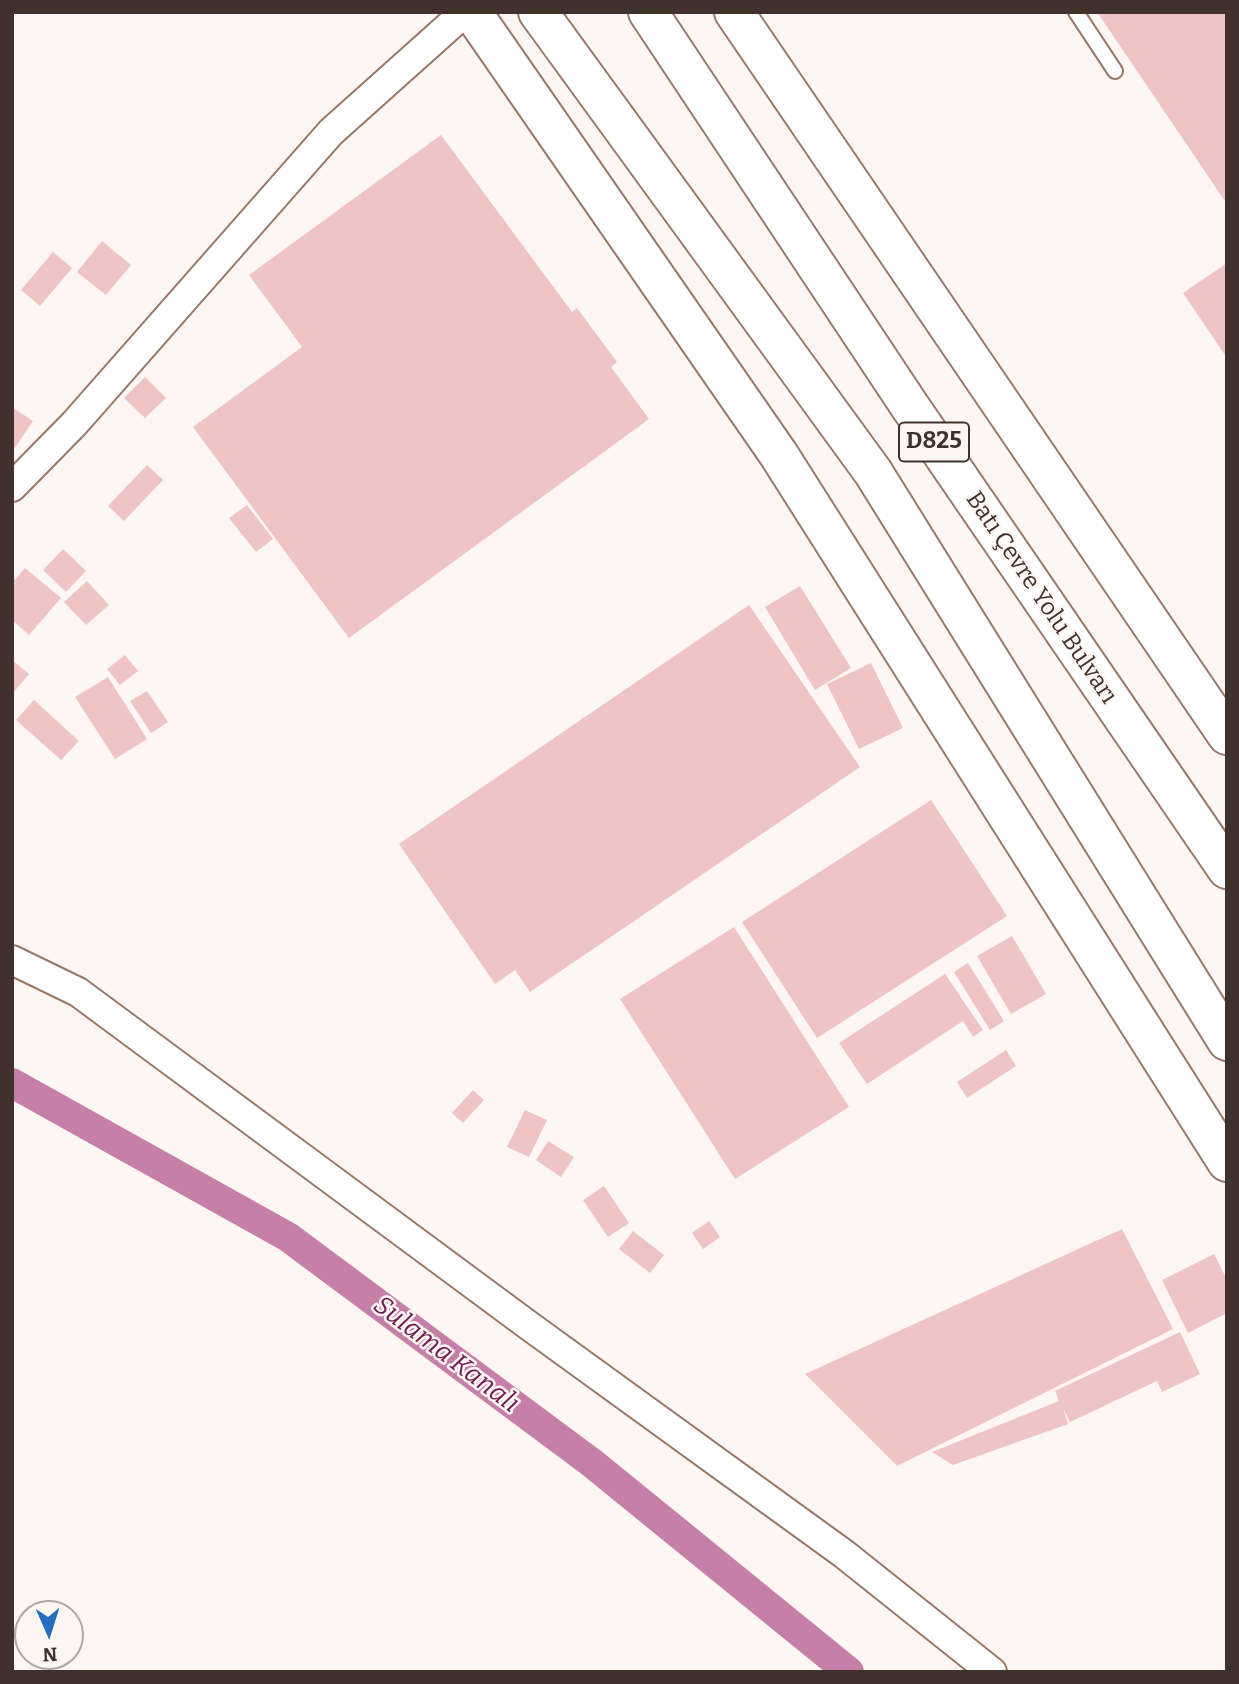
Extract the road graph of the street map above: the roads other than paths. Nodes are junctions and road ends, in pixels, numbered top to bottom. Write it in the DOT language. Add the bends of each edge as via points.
graph roads {
  1 [pos="466,12"];
  2 [pos="472,12"];
  3 [pos="538,12"];
  4 [pos="648,12"];
  5 [pos="734,12"];
  6 [pos="1076,12"];
  7 [pos="1115,71"];
  8 [pos="12,487"];
  9 [pos="1227,735"];
  10 [pos="1227,869"];
  11 [pos="12,960"];
  12 [pos="1227,1041"];
  13 [pos="1227,1162"];
  14 [pos="992,1672"];
  1 -- 8 [label="street" via="331,132 74,424"];
  2 -- 13 [label="main road" via="779,455"];
  3 -- 12 [label="main road" via="873,472"];
  4 -- 10 [label="main road, Batı Çevre Yolu Bulvarı / D825" via="909,405"];
  5 -- 9 [label="main road"];
  6 -- 7 [label="lane"];
  11 -- 14 [label="street" via="78,992 844,1553"];
}
